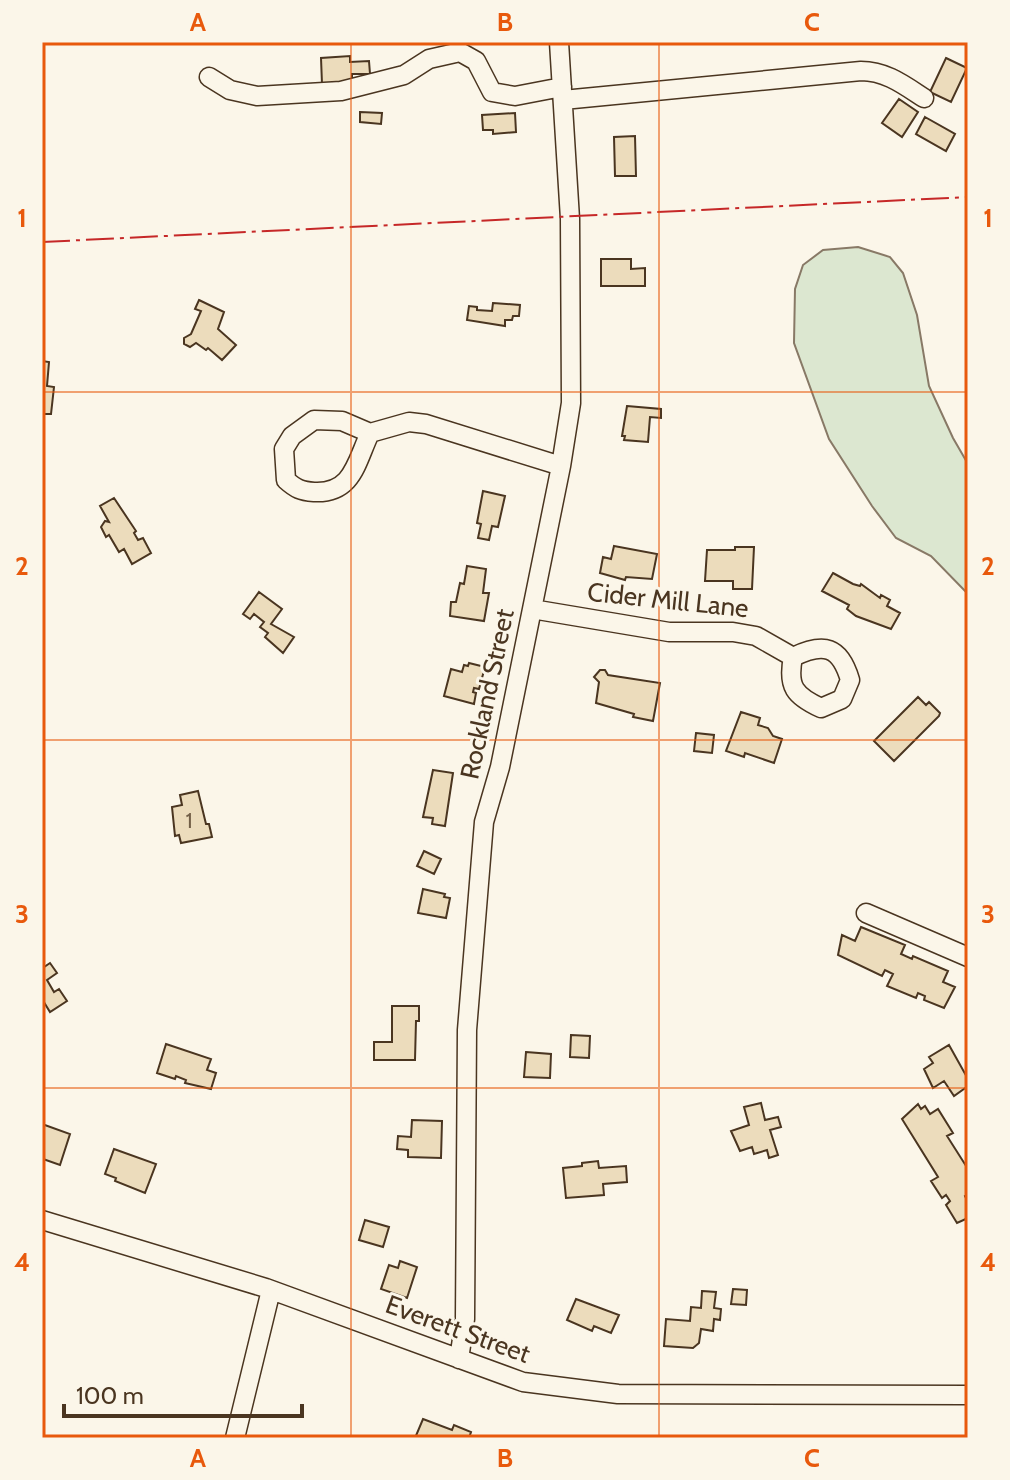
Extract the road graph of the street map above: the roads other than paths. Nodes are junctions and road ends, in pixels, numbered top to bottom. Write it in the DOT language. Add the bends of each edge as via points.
graph roads {
  1 [pos="559,42"];
  2 [pos="209,77"];
  3 [pos="563,93"];
  4 [pos="924,98"];
  5 [pos="370,433"];
  6 [pos="561,466"];
  7 [pos="532,609"];
  8 [pos="793,657"];
  9 [pos="866,913"];
  10 [pos="968,957"];
  11 [pos="42,1220"];
  12 [pos="271,1290"];
  13 [pos="459,1359"];
  14 [pos="968,1395"];
  15 [pos="235,1438"];
  1 -- 3 [label="street, Rockland Street"];
  2 -- 3 [label="street" via="230,90 257,96 341,91 404,75 429,59 460,52 476,61 492,92"];
  3 -- 4 [label="street" via="874,71"];
  3 -- 6 [label="street, Rockland Street" via="572,353"];
  5 -- 5 [label="street" via="341,487 299,491 286,480 284,449 314,420 342,421"];
  5 -- 6 [label="street" via="409,422 426,424"];
  6 -- 7 [label="street, Rockland Street"];
  7 -- 8 [label="street, Cider Mill Lane" via="669,632 756,636"];
  7 -- 13 [label="street, Rockland Street" via="484,822 478,875 467,1030 465,1319"];
  9 -- 10 [label="street"];
  11 -- 12 [label="street, Everett Street"];
  12 -- 13 [label="street, Everett Street"];
  12 -- 15 [label="street"];
  13 -- 14 [label="street, Everett Street" via="523,1382 618,1394"];
}
